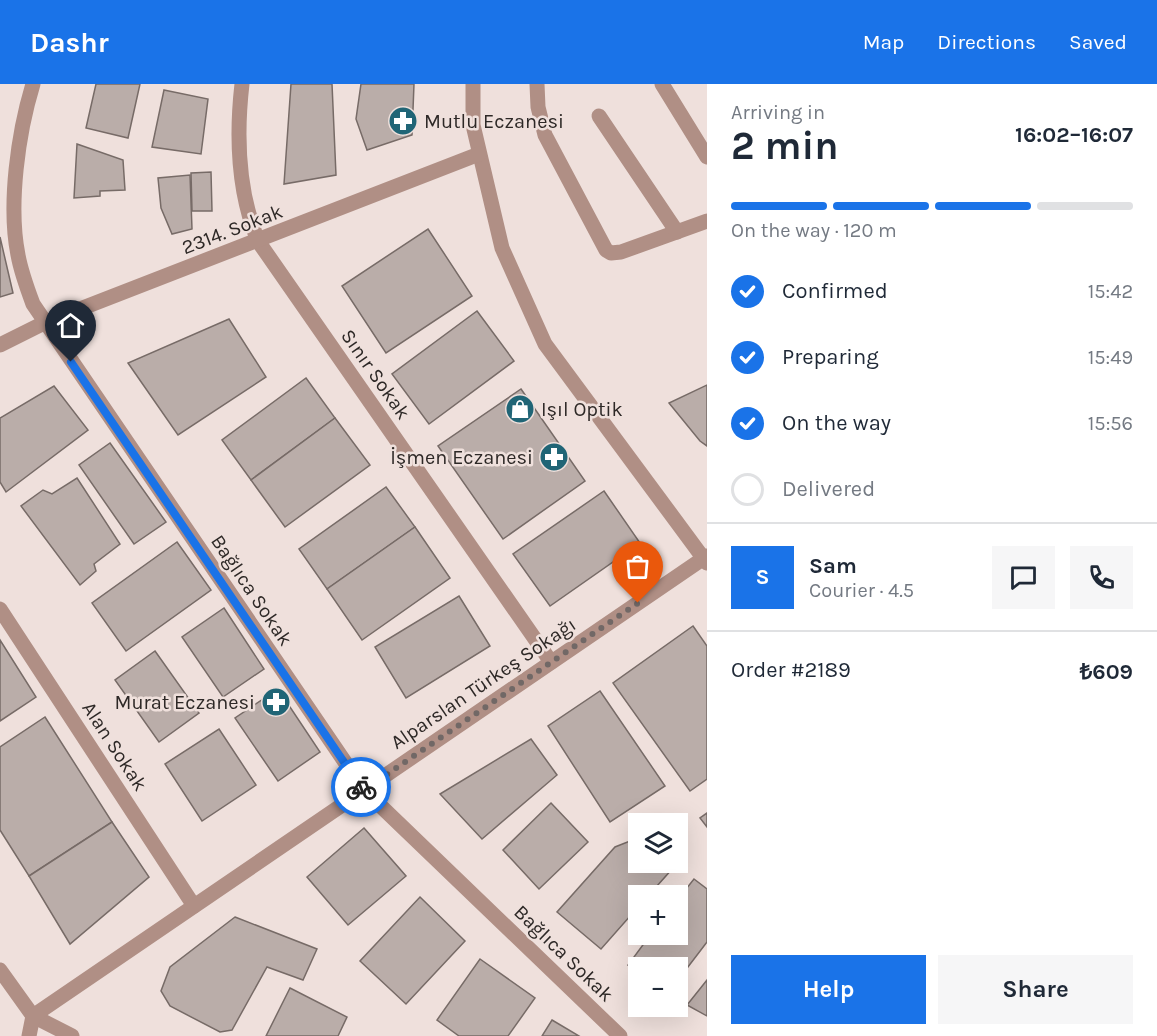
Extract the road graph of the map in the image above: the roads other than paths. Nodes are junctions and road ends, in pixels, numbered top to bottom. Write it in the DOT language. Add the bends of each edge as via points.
graph roads {
  1 [pos="33,84"];
  2 [pos="242,84"];
  3 [pos="473,84"];
  4 [pos="537,84"];
  5 [pos="662,84"];
  6 [pos="599,116"];
  7 [pos="479,154"];
  8 [pos="707,157"];
  9 [pos="707,221"];
  10 [pos="677,232"];
  11 [pos="258,241"];
  12 [pos="44,323"];
  13 [pos="0,345"];
  14 [pos="706,559"];
  15 [pos="0,609"];
  16 [pos="551,662"];
  17 [pos="364,790"];
  18 [pos="194,906"];
  19 [pos="0,970"];
  20 [pos="33,1016"];
  21 [pos="29,1036"];
  22 [pos="72,1036"];
  23 [pos="620,1036"];
  1 -- 12 [label="street, Bağlıca Sokak" via="20,140 15,228 24,280"];
  2 -- 11 [label="street, Sınır Sokak" via="243,195"];
  3 -- 7 [label="street" via="473,125"];
  4 -- 10 [label="street" via="545,135 606,250 621,252"];
  5 -- 8 [label="street"];
  6 -- 10 [label="street"];
  7 -- 11 [label="street, 2314. Sokak"];
  7 -- 14 [label="street" via="502,248 545,344"];
  9 -- 10 [label="street"];
  11 -- 12 [label="street, 2314. Sokak"];
  11 -- 16 [label="street, Sınır Sokak"];
  12 -- 13 [label="street, 2314. Sokak"];
  12 -- 17 [label="street, Bağlıca Sokak"];
  14 -- 16 [label="street, Alparslan Türkeş Sokağı"];
  15 -- 18 [label="street, Alan Sokak"];
  16 -- 17 [label="street, Alparslan Türkeş Sokağı"];
  17 -- 18 [label="street, Alparslan Türkeş Sokağı"];
  17 -- 23 [label="street, Bağlıca Sokak"];
  18 -- 20 [label="street, Alparslan Türkeş Sokağı"];
  19 -- 20 [label="street"];
  20 -- 21 [label="street"];
  20 -- 22 [label="street"];
}
